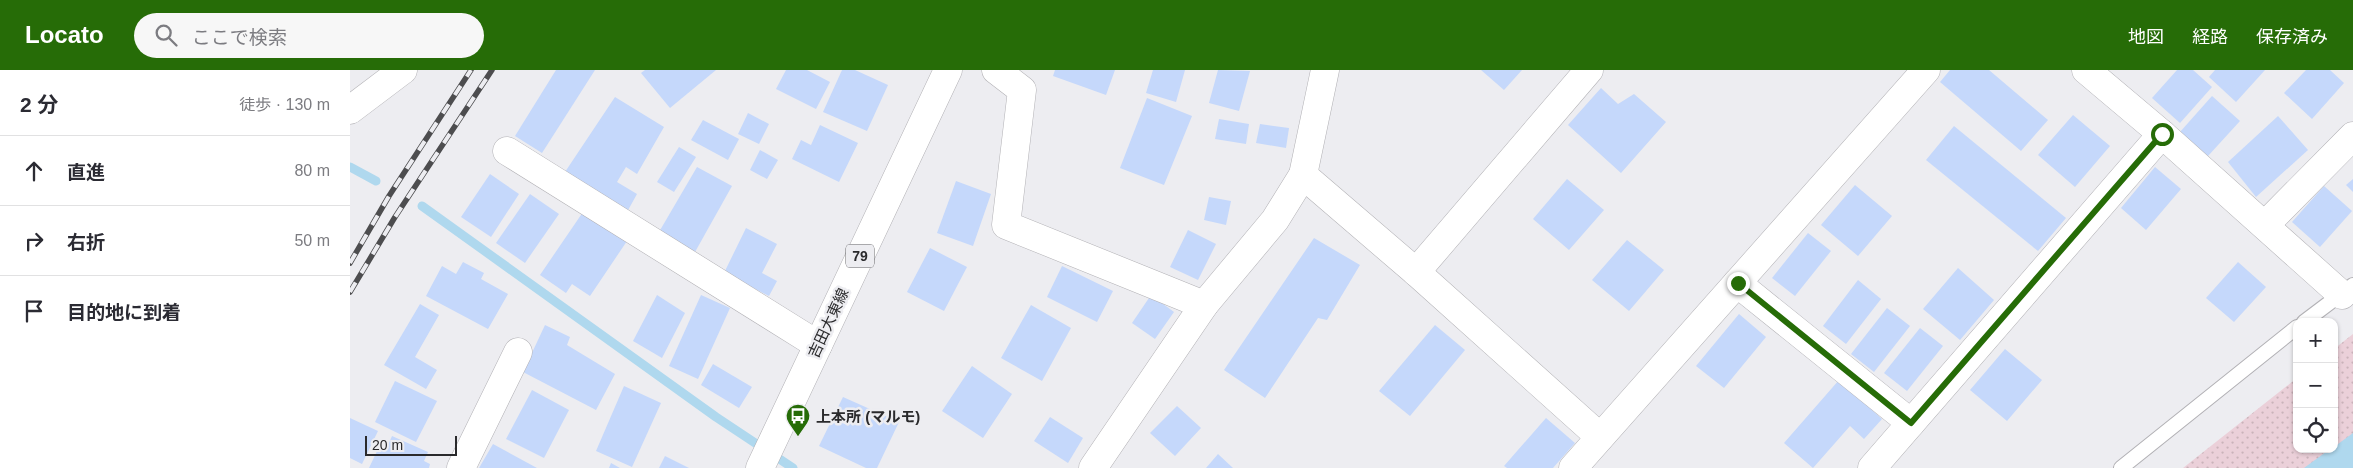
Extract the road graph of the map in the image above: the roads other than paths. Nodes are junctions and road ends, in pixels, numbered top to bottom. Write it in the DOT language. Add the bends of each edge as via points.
graph roads {
  1 [pos="403,70"];
  2 [pos="948,70"];
  3 [pos="996,70"];
  4 [pos="1326,70"];
  5 [pos="1590,70"];
  6 [pos="1926,70"];
  7 [pos="2086,70"];
  8 [pos="350,110"];
  9 [pos="2162,134"];
  10 [pos="2353,136"];
  11 [pos="507,151"];
  12 [pos="1303,175"];
  13 [pos="2265,225"];
  14 [pos="1416,272"];
  15 [pos="1738,283"];
  16 [pos="2348,290"];
  17 [pos="1204,305"];
  18 [pos="2310,318"];
  19 [pos="2293,330"];
  20 [pos="818,345"];
  21 [pos="518,352"];
  22 [pos="1911,423"];
  23 [pos="1600,437"];
  24 [pos="765,456"];
  25 [pos="461,468"];
  26 [pos="1093,468"];
  27 [pos="1573,468"];
  28 [pos="1872,468"];
  29 [pos="2121,468"];
  1 -- 8 [label="street"];
  2 -- 20 [label="street, 吉田大東線 / 79"];
  3 -- 17 [label="street" via="1022,90 1006,225"];
  4 -- 12 [label="street"];
  5 -- 14 [label="street"];
  6 -- 15 [label="street"];
  7 -- 9 [label="street"];
  9 -- 13 [label="street"];
  9 -- 22 [label="street"];
  10 -- 13 [label="street"];
  11 -- 20 [label="street"];
  12 -- 14 [label="street"];
  12 -- 17 [label="street" via="1275,220"];
  13 -- 16 [label="street"];
  14 -- 23 [label="street"];
  15 -- 22 [label="street"];
  15 -- 23 [label="street"];
  16 -- 18 [label="lane"];
  17 -- 26 [label="street"];
  19 -- 29 [label="lane"];
  20 -- 24 [label="street, 吉田大東線 / 79"];
  21 -- 25 [label="street"];
  22 -- 28 [label="street"];
  23 -- 27 [label="street"];
}
